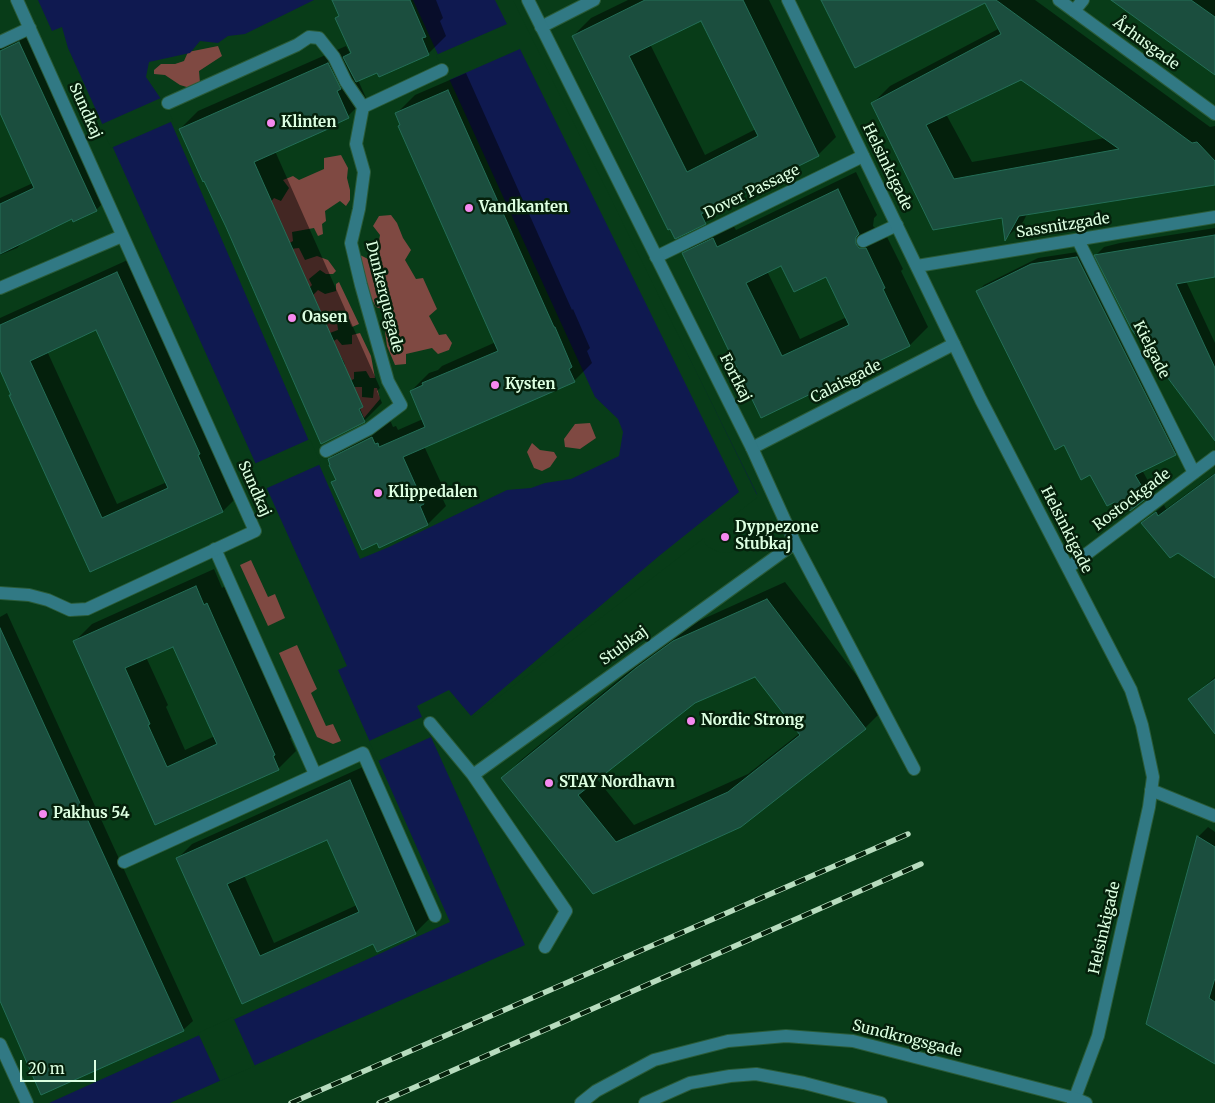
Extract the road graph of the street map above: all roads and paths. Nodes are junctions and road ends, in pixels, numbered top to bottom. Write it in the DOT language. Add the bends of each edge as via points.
graph roads {
  1 [pos="17,0"];
  2 [pos="528,0"];
  3 [pos="594,0"];
  4 [pos="788,0"];
  5 [pos="1059,0"];
  6 [pos="1083,0"];
  7 [pos="1074,11"];
  8 [pos="541,27"];
  9 [pos="30,28"];
  10 [pos="0,42"];
  11 [pos="442,70"];
  12 [pos="168,103"];
  13 [pos="363,107"];
  14 [pos="1215,114"];
  15 [pos="864,156"];
  16 [pos="1215,217"];
  17 [pos="897,225"];
  18 [pos="122,236"];
  19 [pos="1078,240"];
  20 [pos="863,241"];
  21 [pos="656,257"];
  22 [pos="917,266"];
  23 [pos="0,288"];
  24 [pos="954,344"];
  25 [pos="752,448"];
  26 [pos="326,451"];
  27 [pos="1215,458"];
  28 [pos="1194,473"];
  29 [pos="795,543"];
  30 [pos="215,549"];
  31 [pos="1068,568"];
  32 [pos="0,594"];
  33 [pos="430,723"];
  34 [pos="914,769"];
  35 [pos="315,774"];
  36 [pos="473,775"];
  37 [pos="1151,790"];
  38 [pos="1215,816"];
  39 [pos="124,862"];
  40 [pos="435,916"];
  41 [pos="544,948"];
  42 [pos="0,1044"];
  43 [pos="1078,1101"];
  44 [pos="27,1103"];
  45 [pos="581,1103"];
  46 [pos="645,1103"];
  47 [pos="881,1103"];
  1 -- 9 [label="street, Sundkaj"];
  2 -- 8 [label="street, Fortkaj"];
  3 -- 8 [label="street"];
  4 -- 15 [label="street, Helsinkigade"];
  5 -- 7 [label="street, Århusgade"];
  6 -- 7 [label="street"];
  7 -- 14 [label="street, Århusgade"];
  8 -- 21 [label="street, Fortkaj"];
  9 -- 10 [label="street"];
  9 -- 18 [label="street, Sundkaj"];
  11 -- 13 [label="street"];
  12 -- 13 [label="street" via="309,37 318,38 334,57"];
  13 -- 26 [label="street, Dunkerquegade" via="356,144 364,172 351,243 388,381 401,406 369,429"];
  15 -- 17 [label="street, Helsinkigade"];
  15 -- 21 [label="street, Dover Passage"];
  16 -- 19 [label="street, Sassnitzgade"];
  17 -- 20 [label="street"];
  17 -- 22 [label="street, Helsinkigade"];
  18 -- 23 [label="street"];
  18 -- 30 [label="street, Sundkaj" via="255,531"];
  19 -- 22 [label="street, Sassnitzgade"];
  19 -- 28 [label="street, Kielgade"];
  21 -- 25 [label="street, Fortkaj"];
  22 -- 24 [label="street, Helsinkigade"];
  24 -- 25 [label="street, Calaisgade"];
  24 -- 31 [label="street, Helsinkigade"];
  25 -- 29 [label="street, Fortkaj"];
  27 -- 28 [label="street, Rostockgade"];
  28 -- 31 [label="street, Rostockgade"];
  29 -- 34 [label="street, Fortkaj"];
  29 -- 36 [label="street, Stubkaj"];
  30 -- 32 [label="street, Sundkaj" via="87,609 70,610 29,595"];
  30 -- 35 [label="street"];
  31 -- 37 [label="street, Helsinkigade" via="1130,690 1142,724 1153,777"];
  33 -- 36 [label="street"];
  35 -- 39 [label="street"];
  35 -- 40 [label="street" via="363,753"];
  36 -- 41 [label="street" via="566,911"];
  37 -- 38 [label="street"];
  37 -- 43 [label="street, Helsinkigade" via="1098,1036"];
  42 -- 44 [label="street"];
  43 -- 45 [label="street, Sundkrogsgade" via="853,1041 786,1036 728,1041 654,1060 596,1091"];
  46 -- 47 [label="street" via="690,1083 756,1074"];
}
